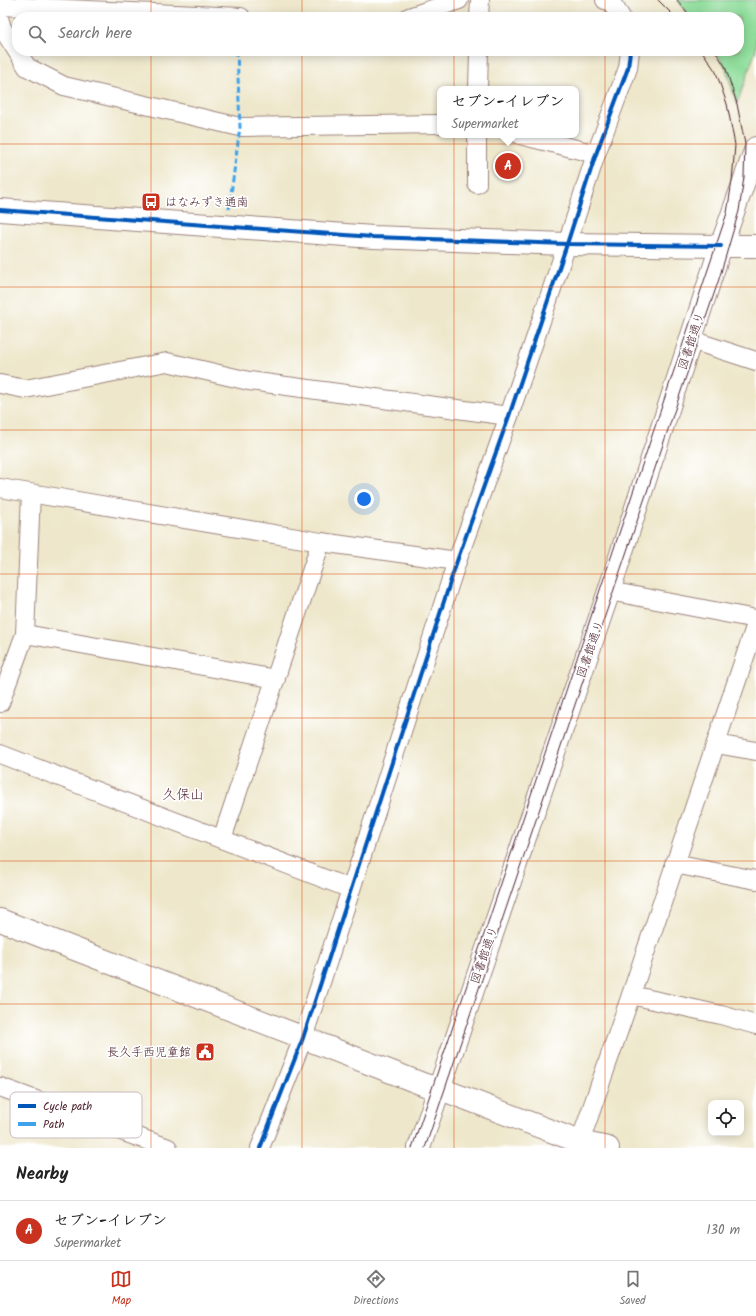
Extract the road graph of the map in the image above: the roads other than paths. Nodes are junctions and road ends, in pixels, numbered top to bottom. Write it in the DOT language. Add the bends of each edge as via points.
graph roads {
  1 [pos="459,0"];
  2 [pos="480,0"];
  3 [pos="605,0"];
  4 [pos="0,6"];
  5 [pos="131,12"];
  6 [pos="424,12"];
  7 [pos="479,12"];
  8 [pos="617,12"];
  9 [pos="0,21"];
  10 [pos="12,43"];
  11 [pos="20,56"];
  12 [pos="479,56"];
  13 [pos="629,56"];
  14 [pos="478,86"];
  15 [pos="437,124"];
  16 [pos="477,138"];
  17 [pos="532,138"];
  18 [pos="756,148"];
  19 [pos="596,154"];
  20 [pos="477,184"];
  21 [pos="0,210"];
  22 [pos="567,244"];
  23 [pos="721,246"];
  24 [pos="756,246"];
  25 [pos="691,340"];
  26 [pos="756,360"];
  27 [pos="0,384"];
  28 [pos="509,416"];
  29 [pos="0,488"];
  30 [pos="31,494"];
  31 [pos="321,542"];
  32 [pos="457,561"];
  33 [pos="610,591"];
  34 [pos="756,619"];
  35 [pos="756,624"];
  36 [pos="25,634"];
  37 [pos="276,679"];
  38 [pos="0,703"];
  39 [pos="716,744"];
  40 [pos="756,751"];
  41 [pos="0,754"];
  42 [pos="222,839"];
  43 [pos="674,864"];
  44 [pos="756,880"];
  45 [pos="351,889"];
  46 [pos="0,920"];
  47 [pos="631,996"];
  48 [pos="756,1025"];
  49 [pos="303,1038"];
  50 [pos="0,1087"];
  51 [pos="438,1088"];
  52 [pos="14,1092"];
  53 [pos="140,1138"];
  54 [pos="579,1145"];
  55 [pos="168,1148"];
  56 [pos="260,1148"];
  57 [pos="419,1148"];
  58 [pos="608,1148"];
  1 -- 6 [label="street"];
  2 -- 7 [label="street"];
  3 -- 8 [label="street" via="610,2"];
  4 -- 5 [label="street"];
  9 -- 10 [label="street"];
  11 -- 15 [label="street" via="28,67 64,86 240,127"];
  12 -- 14 [label="street"];
  13 -- 19 [label="street" via="628,68"];
  16 -- 20 [label="street"];
  17 -- 19 [label="street"];
  18 -- 23 [label="street, 図書館通り"];
  19 -- 22 [label="street"];
  21 -- 22 [label="street" via="373,237"];
  22 -- 23 [label="street"];
  22 -- 28 [label="street"];
  23 -- 24 [label="street"];
  23 -- 25 [label="street, 図書館通り"];
  25 -- 26 [label="street"];
  25 -- 33 [label="street, 図書館通り"];
  27 -- 28 [label="street" via="25,389 167,362 249,381"];
  28 -- 32 [label="street"];
  29 -- 30 [label="street"];
  30 -- 31 [label="street"];
  30 -- 36 [label="street"];
  31 -- 32 [label="street"];
  31 -- 37 [label="street"];
  32 -- 45 [label="street"];
  33 -- 34 [label="street"];
  33 -- 51 [label="street, 図書館通り"];
  35 -- 39 [label="street"];
  36 -- 37 [label="street"];
  36 -- 38 [label="street"];
  37 -- 42 [label="street"];
  39 -- 40 [label="street"];
  39 -- 43 [label="street"];
  41 -- 42 [label="street"];
  42 -- 45 [label="street"];
  43 -- 44 [label="street"];
  43 -- 47 [label="street"];
  45 -- 49 [label="street"];
  46 -- 49 [label="street"];
  47 -- 48 [label="street"];
  47 -- 54 [label="street"];
  49 -- 51 [label="street"];
  49 -- 56 [label="street"];
  50 -- 52 [label="street"];
  51 -- 54 [label="street"];
  51 -- 57 [label="street, 図書館通り"];
  53 -- 55 [label="street"];
  54 -- 58 [label="street"];
}
